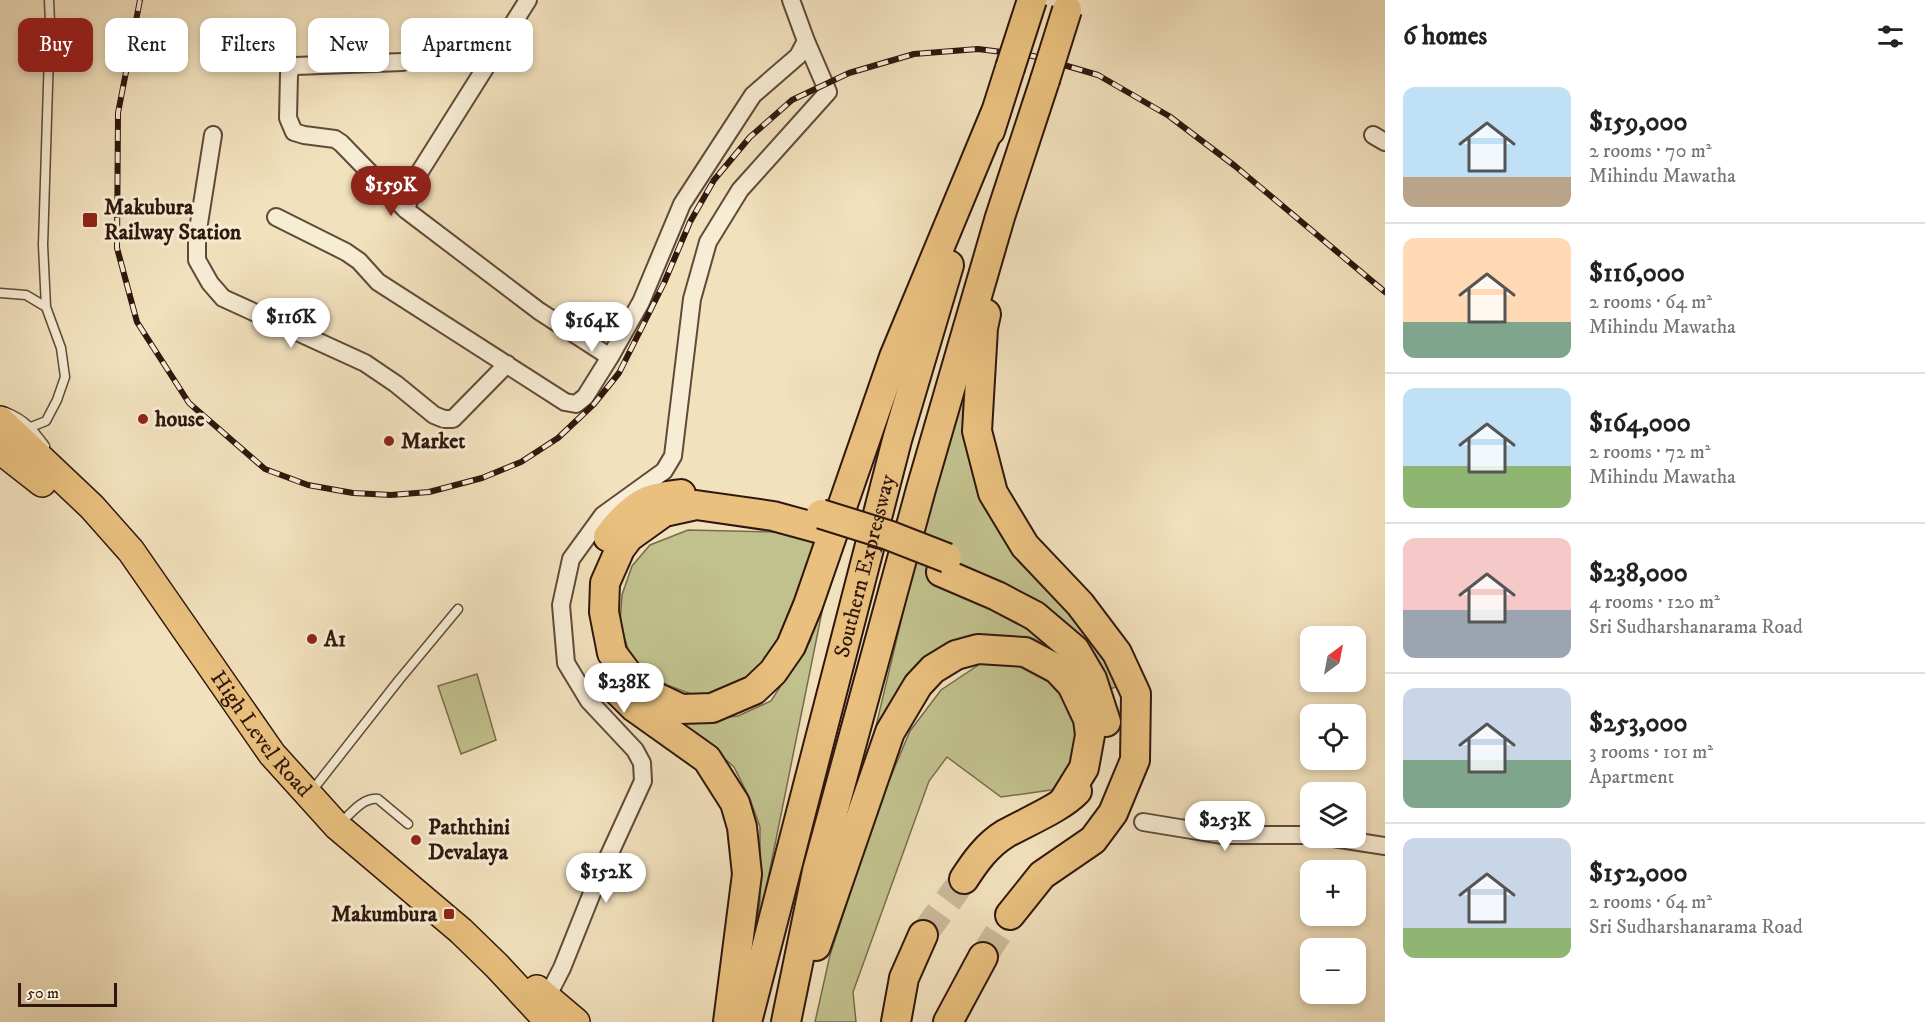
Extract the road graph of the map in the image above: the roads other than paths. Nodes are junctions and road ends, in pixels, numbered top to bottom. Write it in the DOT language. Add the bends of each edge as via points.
graph roads {
  1 [pos="49,0"];
  2 [pos="528,0"];
  3 [pos="791,0"];
  4 [pos="1032,0"];
  5 [pos="1069,5"];
  6 [pos="806,41"];
  7 [pos="401,62"];
  8 [pos="995,114"];
  9 [pos="1029,127"];
  10 [pos="213,135"];
  11 [pos="406,210"];
  12 [pos="276,217"];
  13 [pos="0,293"];
  14 [pos="46,307"];
  15 [pos="610,357"];
  16 [pos="507,364"];
  17 [pos="0,410"];
  18 [pos="0,420"];
  19 [pos="31,428"];
  20 [pos="0,450"];
  21 [pos="92,507"];
  22 [pos="819,521"];
  23 [pos="944,565"];
  24 [pos="458,609"];
  25 [pos="309,795"];
  26 [pos="1119,801"];
  27 [pos="1063,802"];
  28 [pos="1143,822"];
  29 [pos="408,824"];
  30 [pos="337,826"];
  31 [pos="1300,835"];
  32 [pos="1366,843"];
  33 [pos="1385,846"];
  34 [pos="964,879"];
  35 [pos="1010,915"];
  36 [pos="923,935"];
  37 [pos="983,957"];
  38 [pos="903,1008"];
  39 [pos="540,1013"];
  40 [pos="949,1021"];
  41 [pos="576,1022"];
  42 [pos="728,1022"];
  43 [pos="747,1022"];
  44 [pos="786,1022"];
  45 [pos="791,1022"];
  46 [pos="896,1022"];
  1 -- 14 [label="lane" via="43,245"];
  2 -- 11 [label="street" via="419,173"];
  3 -- 6 [label="street"];
  4 -- 8 [label="highway, bridge"];
  5 -- 9 [label="highway, bridge"];
  6 -- 15 [label="street" via="798,56 753,94 682,204 641,302"];
  6 -- 39 [label="street" via="828,92 740,190 708,242 692,298 673,456 664,471 603,515 571,559 561,605 566,663 589,701 634,750 642,763 643,781"];
  7 -- 11 [label="street" via="295,66 289,74 288,118 297,133 341,143"];
  8 -- 22 [label="highway" via="894,357 791,646 754,690 712,708 681,709 639,689 612,653 603,612 605,583 629,537 664,512 696,505"];
  8 -- 43 [label="highway, Southern Expressway" via="897,440"];
  9 -- 26 [label="highway" via="983,328 977,431 993,493 1025,546 1080,604 1117,653 1136,694 1135,760"];
  9 -- 44 [label="highway, Southern Expressway" via="921,489 817,871"];
  10 -- 16 [label="street" via="196,236 197,260 224,298 365,363 439,418 453,419"];
  11 -- 15 [label="street" via="539,311"];
  12 -- 16 [label="street" via="346,252 378,282"];
  13 -- 14 [label="lane" via="26,295"];
  14 -- 19 [label="lane" via="61,348 65,377 46,421"];
  15 -- 16 [label="street" via="585,397 576,404 565,402"];
  17 -- 19 [label="lane" via="20,418"];
  18 -- 21 [label="highway, High Level Road"];
  19 -- 21 [label="lane"];
  20 -- 39 [label="highway, High Level Road" via="46,486 116,554 158,609 262,766 330,836"];
  21 -- 25 [label="highway, High Level Road" via="131,551 272,754"];
  22 -- 23 [label="highway" via="881,548"];
  22 -- 42 [label="highway" via="777,501 699,492 655,498 639,504 613,530 598,554 588,585 589,625 595,653 614,687 634,707 707,759 735,803 747,874"];
  23 -- 26 [label="highway" via="1003,583 1064,621 1107,669 1126,725 1127,749"];
  23 -- 27 [label="highway" via="1035,616 1075,650 1092,680 1106,725 1100,757 1076,793"];
  24 -- 25 [label="lane"];
  25 -- 30 [label="highway, High Level Road"];
  26 -- 35 [label="highway" via="1093,840 1042,875"];
  27 -- 34 [label="highway" via="1002,836 979,857"];
  27 -- 45 [label="highway" via="1084,768 1089,735 1088,718 1072,685 1057,669 1025,652 978,649 956,655 933,669 890,732"];
  28 -- 31 [label="street" via="1222,835"];
  29 -- 30 [label="lane" via="372,798"];
  30 -- 39 [label="highway, High Level Road" via="461,931"];
  32 -- 33 [label="street"];
  36 -- 38 [label="highway" via="904,978"];
  37 -- 40 [label="highway"];
  38 -- 46 [label="highway"];
  39 -- 41 [label="highway"];
}
